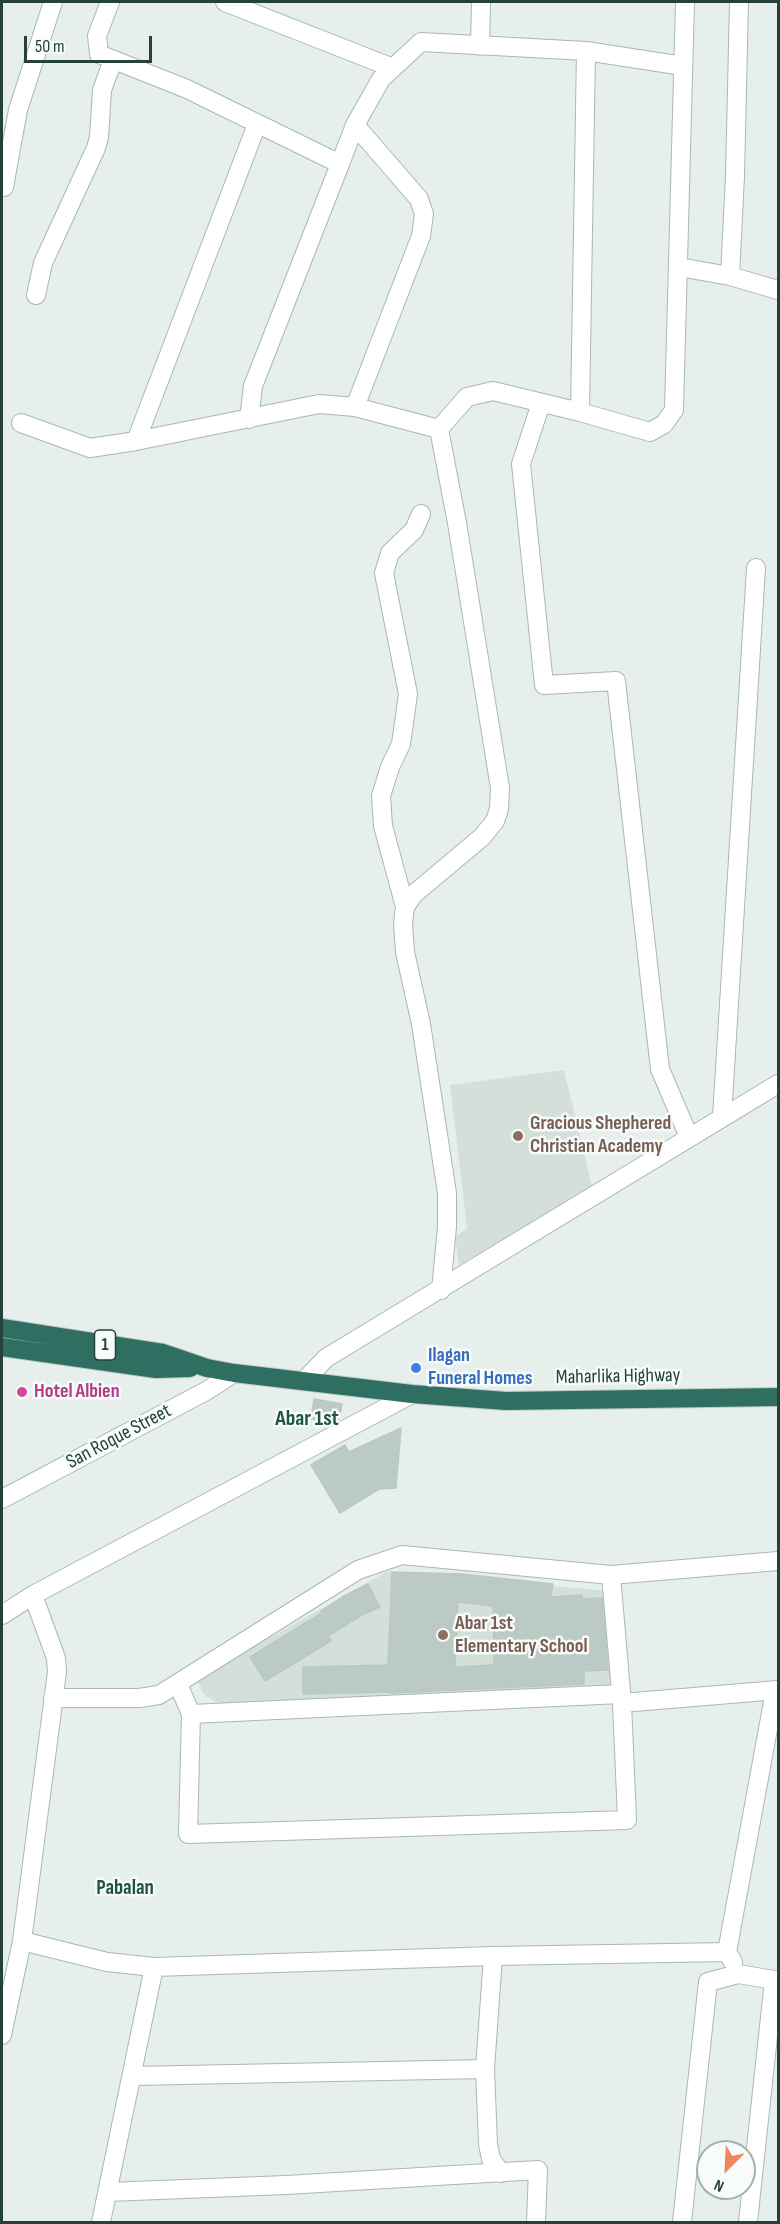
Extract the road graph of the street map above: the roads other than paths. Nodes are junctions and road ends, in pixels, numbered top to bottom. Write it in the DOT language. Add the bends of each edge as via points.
graph roads {
  1 [pos="53,2"];
  2 [pos="110,2"];
  3 [pos="225,2"];
  4 [pos="481,2"];
  5 [pos="685,2"];
  6 [pos="739,2"];
  7 [pos="480,46"];
  8 [pos="586,51"];
  9 [pos="113,60"];
  10 [pos="683,66"];
  11 [pos="393,68"];
  12 [pos="256,124"];
  13 [pos="355,125"];
  14 [pos="340,164"];
  15 [pos="2,186"];
  16 [pos="679,267"];
  17 [pos="730,276"];
  18 [pos="778,290"];
  19 [pos="36,295"];
  20 [pos="541,403"];
  21 [pos="355,407"];
  22 [pos="580,412"];
  23 [pos="249,418"];
  24 [pos="21,423"];
  25 [pos="439,429"];
  26 [pos="136,441"];
  27 [pos="421,514"];
  28 [pos="756,568"];
  29 [pos="405,907"];
  30 [pos="778,1084"];
  31 [pos="722,1118"];
  32 [pos="689,1137"];
  33 [pos="441,1290"];
  34 [pos="2,1328"];
  35 [pos="2,1347"];
  36 [pos="207,1368"];
  37 [pos="234,1373"];
  38 [pos="304,1382"];
  39 [pos="412,1394"];
  40 [pos="778,1397"];
  41 [pos="2,1499"];
  42 [pos="778,1561"];
  43 [pos="611,1575"];
  44 [pos="33,1595"];
  45 [pos="2,1615"];
  46 [pos="178,1684"];
  47 [pos="777,1690"];
  48 [pos="54,1698"];
  49 [pos="621,1698"];
  50 [pos="191,1713"];
  51 [pos="22,1941"];
  52 [pos="728,1952"];
  53 [pos="493,1956"];
  54 [pos="154,1967"];
  55 [pos="738,1974"];
  56 [pos="2,2035"];
  57 [pos="485,2069"];
  58 [pos="132,2076"];
  59 [pos="501,2174"];
  60 [pos="108,2192"];
  61 [pos="101,2223"];
  62 [pos="536,2223"];
  63 [pos="682,2223"];
  64 [pos="748,2223"];
  1 -- 15 [label="street" via="18,110"];
  2 -- 9 [label="street" via="97,36 99,54"];
  3 -- 11 [label="street"];
  4 -- 7 [label="street"];
  5 -- 10 [label="street"];
  6 -- 17 [label="street"];
  7 -- 8 [label="street"];
  7 -- 11 [label="street" via="421,42"];
  8 -- 10 [label="street"];
  8 -- 22 [label="street"];
  9 -- 12 [label="street" via="187,89"];
  9 -- 19 [label="street" via="102,90 96,148 43,263"];
  10 -- 16 [label="street"];
  11 -- 13 [label="street" via="381,79"];
  12 -- 14 [label="street"];
  12 -- 26 [label="street"];
  13 -- 14 [label="street"];
  13 -- 21 [label="street" via="419,200 424,214 420,236"];
  14 -- 23 [label="street" via="253,386"];
  16 -- 17 [label="street"];
  16 -- 22 [label="street" via="674,410 664,424 650,432"];
  17 -- 18 [label="street"];
  20 -- 22 [label="street"];
  20 -- 25 [label="street" via="493,391 467,397"];
  20 -- 32 [label="street" via="521,464 544,686 616,681 660,1069"];
  21 -- 23 [label="street" via="319,404"];
  21 -- 25 [label="street"];
  23 -- 26 [label="street"];
  24 -- 26 [label="street" via="90,448"];
  25 -- 29 [label="street" via="500,788 499,809 482,837 414,894"];
  27 -- 29 [label="street" via="414,530 390,553 384,573 408,694 401,744 381,796 383,826"];
  28 -- 31 [label="street"];
  29 -- 33 [label="street" via="405,952 421,1024 447,1193"];
  30 -- 31 [label="street"];
  31 -- 32 [label="street"];
  32 -- 33 [label="street"];
  33 -- 38 [label="street" via="326,1359"];
  34 -- 36 [label="highway, Maharlika Highway / 1" via="163,1353"];
  35 -- 36 [label="highway, Maharlika Highway / 1" via="156,1369"];
  36 -- 37 [label="highway, Maharlika Highway / 1"];
  37 -- 38 [label="highway, Maharlika Highway / 1"];
  37 -- 41 [label="street, San Roque Street"];
  38 -- 39 [label="highway, Maharlika Highway / 1"];
  39 -- 40 [label="highway, Maharlika Highway / 1" via="506,1401"];
  39 -- 44 [label="street"];
  42 -- 43 [label="street"];
  43 -- 46 [label="street" via="402,1555 358,1570"];
  43 -- 49 [label="street"];
  44 -- 45 [label="street"];
  44 -- 48 [label="street" via="58,1665"];
  46 -- 48 [label="street" via="149,1698"];
  46 -- 50 [label="street"];
  47 -- 49 [label="street"];
  47 -- 52 [label="street"];
  48 -- 51 [label="street"];
  49 -- 50 [label="street"];
  49 -- 50 [label="street" via="627,1820 188,1834"];
  51 -- 54 [label="street" via="107,1962"];
  51 -- 56 [label="street"];
  52 -- 53 [label="street"];
  52 -- 55 [label="street"];
  53 -- 54 [label="street"];
  53 -- 57 [label="street"];
  54 -- 58 [label="street"];
  55 -- 63 [label="street" via="708,1982"];
  55 -- 64 [label="street" via="774,1980"];
  57 -- 58 [label="street"];
  57 -- 59 [label="street" via="489,2152"];
  58 -- 60 [label="street"];
  59 -- 60 [label="street"];
  59 -- 62 [label="street" via="538,2170"];
  60 -- 61 [label="street"];
}
